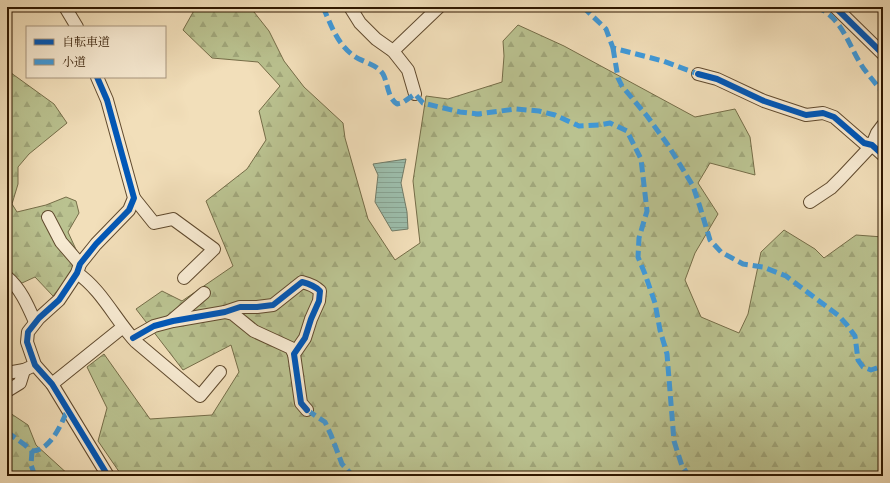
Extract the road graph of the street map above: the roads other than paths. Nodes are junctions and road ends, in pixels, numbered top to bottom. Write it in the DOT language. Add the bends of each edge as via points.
graph roads {
  1 [pos="65,7"];
  2 [pos="350,7"];
  3 [pos="439,7"];
  4 [pos="835,7"];
  5 [pos="75,26"];
  6 [pos="393,51"];
  7 [pos="883,54"];
  8 [pos="698,74"];
  9 [pos="98,78"];
  10 [pos="415,94"];
  11 [pos="883,126"];
  12 [pos="872,144"];
  13 [pos="883,155"];
  14 [pos="134,198"];
  15 [pos="810,202"];
  16 [pos="48,216"];
  17 [pos="79,269"];
  18 [pos="7,277"];
  19 [pos="184,278"];
  20 [pos="204,292"];
  21 [pos="225,312"];
  22 [pos="35,322"];
  23 [pos="170,322"];
  24 [pos="123,327"];
  25 [pos="133,338"];
  26 [pos="294,354"];
  27 [pos="35,365"];
  28 [pos="24,370"];
  29 [pos="220,372"];
  30 [pos="7,373"];
  31 [pos="52,384"];
  32 [pos="7,391"];
  33 [pos="307,410"];
  34 [pos="108,476"];
  1 -- 5 [label="street"];
  2 -- 6 [label="street" via="360,23"];
  3 -- 6 [label="street"];
  4 -- 7 [label="street"];
  6 -- 10 [label="street" via="408,70"];
  8 -- 12 [label="street" via="717,79 764,101 806,115 823,113 834,117 864,143"];
  9 -- 14 [label="street"];
  11 -- 12 [label="street"];
  12 -- 13 [label="street"];
  12 -- 15 [label="street" via="831,188"];
  14 -- 17 [label="street" via="129,210 96,244"];
  14 -- 19 [label="street" via="154,223 172,219 214,249"];
  16 -- 17 [label="street"];
  17 -- 22 [label="street" via="59,300"];
  17 -- 24 [label="street"];
  18 -- 22 [label="street" via="25,299"];
  20 -- 23 [label="street"];
  21 -- 23 [label="street"];
  21 -- 26 [label="street" via="233,314 254,331 291,348"];
  21 -- 26 [label="street" via="240,307 273,305 302,282 316,287 320,291 319,301 305,338"];
  22 -- 27 [label="street" via="28,332 27,342"];
  23 -- 25 [label="street" via="154,326"];
  24 -- 25 [label="street"];
  24 -- 31 [label="street"];
  25 -- 29 [label="street" via="200,396"];
  26 -- 33 [label="street" via="301,403"];
  27 -- 28 [label="street"];
  27 -- 31 [label="street"];
  28 -- 30 [label="street"];
  28 -- 32 [label="street" via="20,384"];
  31 -- 34 [label="street"];
}
